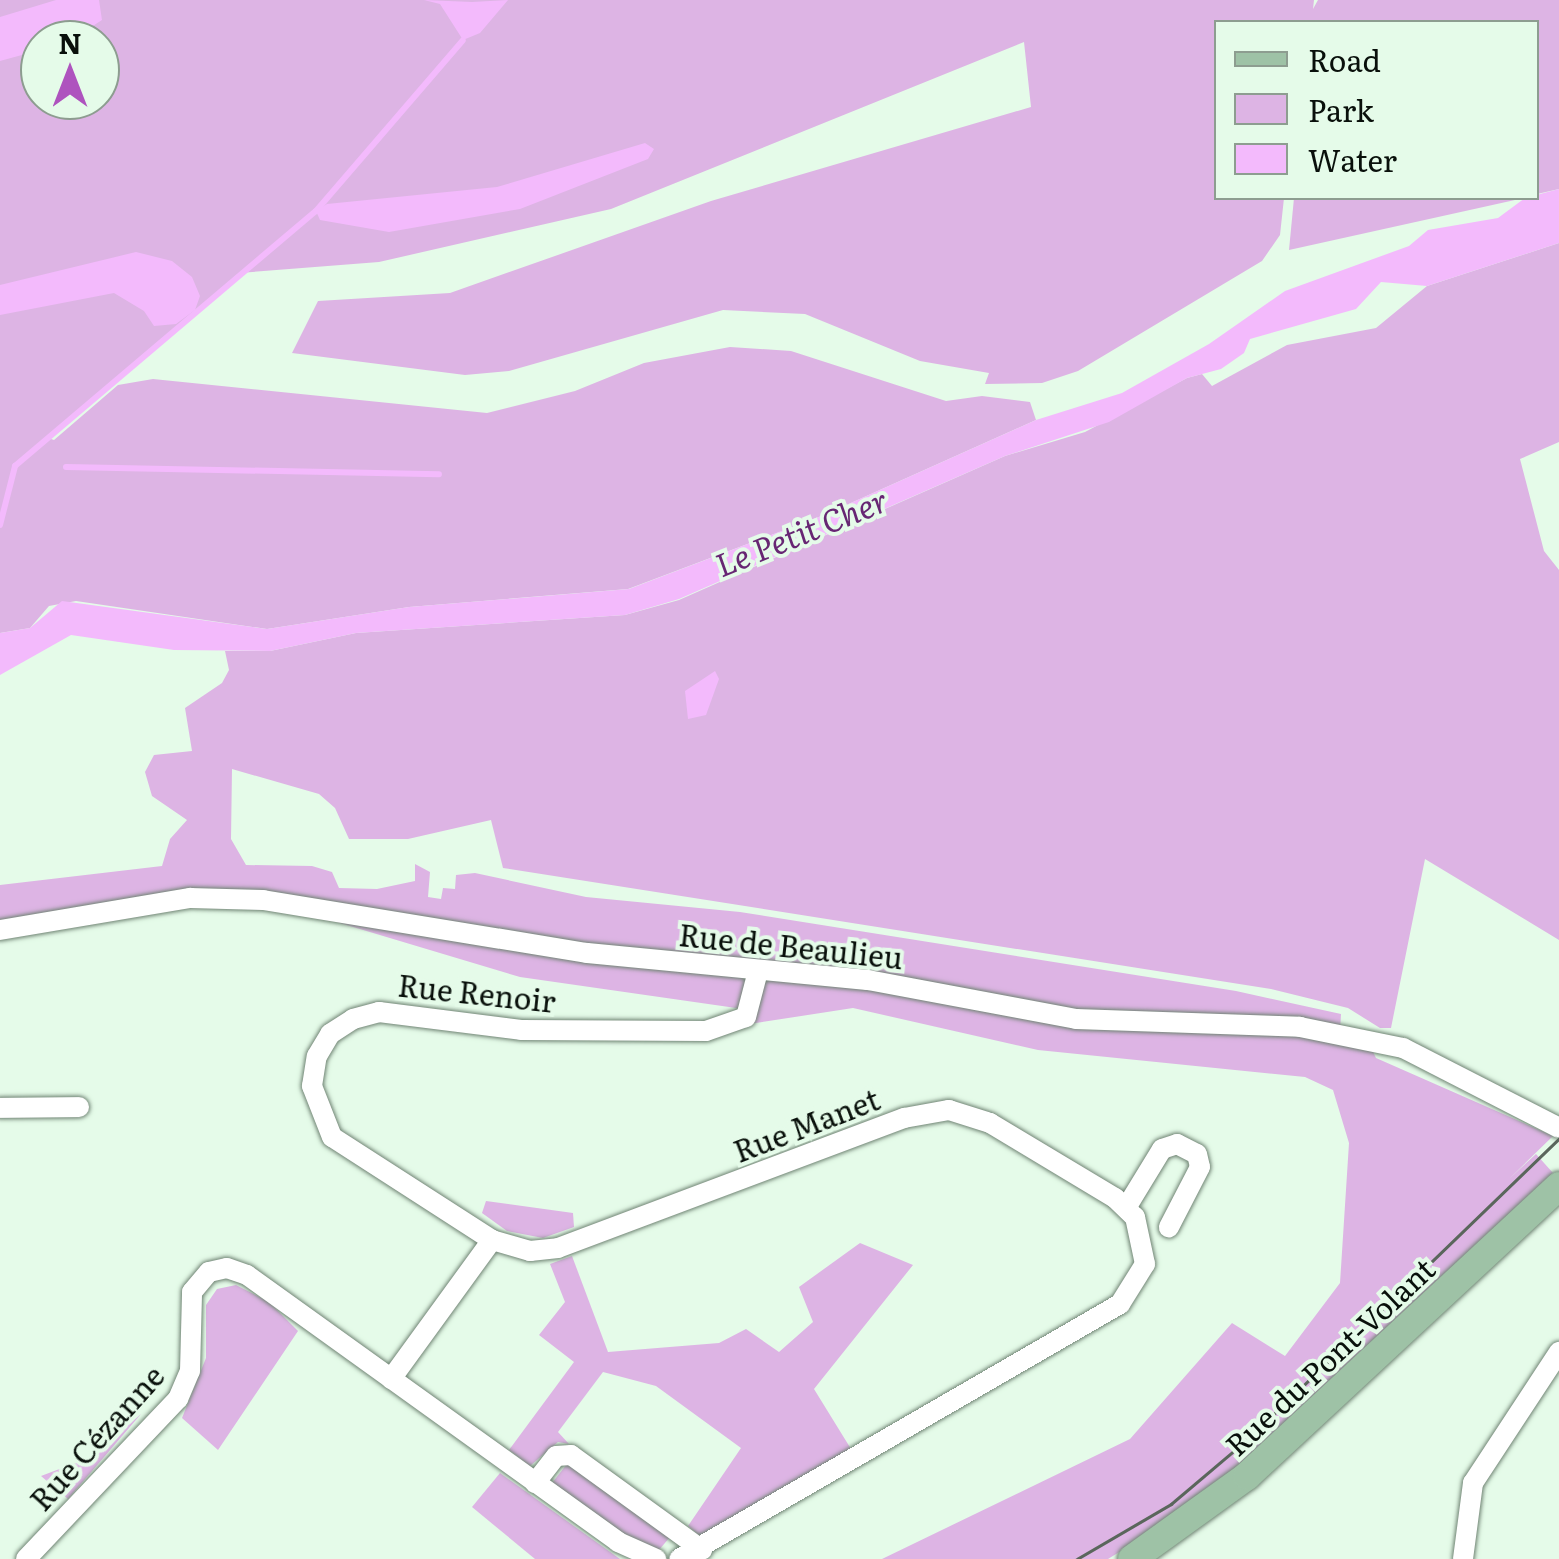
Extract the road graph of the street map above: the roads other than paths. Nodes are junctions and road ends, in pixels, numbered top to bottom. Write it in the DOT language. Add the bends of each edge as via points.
graph roads {
  1 [pos="0,930"];
  2 [pos="758,970"];
  3 [pos="78,1107"];
  4 [pos="0,1108"];
  5 [pos="1559,1128"];
  6 [pos="1559,1186"];
  7 [pos="1126,1208"];
  8 [pos="1169,1227"];
  9 [pos="492,1240"];
  10 [pos="1559,1352"];
  11 [pos="391,1379"];
  12 [pos="535,1482"];
  13 [pos="702,1550"];
  14 [pos="26,1559"];
  15 [pos="656,1559"];
  16 [pos="679,1559"];
  17 [pos="1132,1559"];
  18 [pos="1463,1559"];
  1 -- 2 [label="street, Rue de Beaulieu" via="190,898 263,900 587,953"];
  2 -- 5 [label="street, Rue de Beaulieu" via="868,980 1076,1019 1266,1025 1366,1037 1454,1069"];
  2 -- 9 [label="street, Rue Renoir" via="746,1017 706,1032 521,1030 380,1012 353,1018 330,1034 312,1086 332,1137"];
  3 -- 4 [label="street"];
  6 -- 17 [label="main road, Rue du Pont-Volant" via="1247,1476"];
  7 -- 8 [label="street" via="1162,1149 1177,1144 1197,1154 1200,1167"];
  7 -- 9 [label="street, Rue Manet" via="990,1123 948,1110 904,1118 558,1248 530,1250"];
  7 -- 13 [label="street" via="1146,1252 1142,1276 1120,1304"];
  9 -- 11 [label="street"];
  10 -- 18 [label="street" via="1483,1463"];
  11 -- 12 [label="street"];
  11 -- 14 [label="street, Rue Cézanne" via="247,1274 209,1272 192,1292 190,1371 178,1399"];
  12 -- 13 [label="street" via="556,1456 570,1455"];
  12 -- 15 [label="street" via="618,1542"];
  13 -- 16 [label="street"];
}
